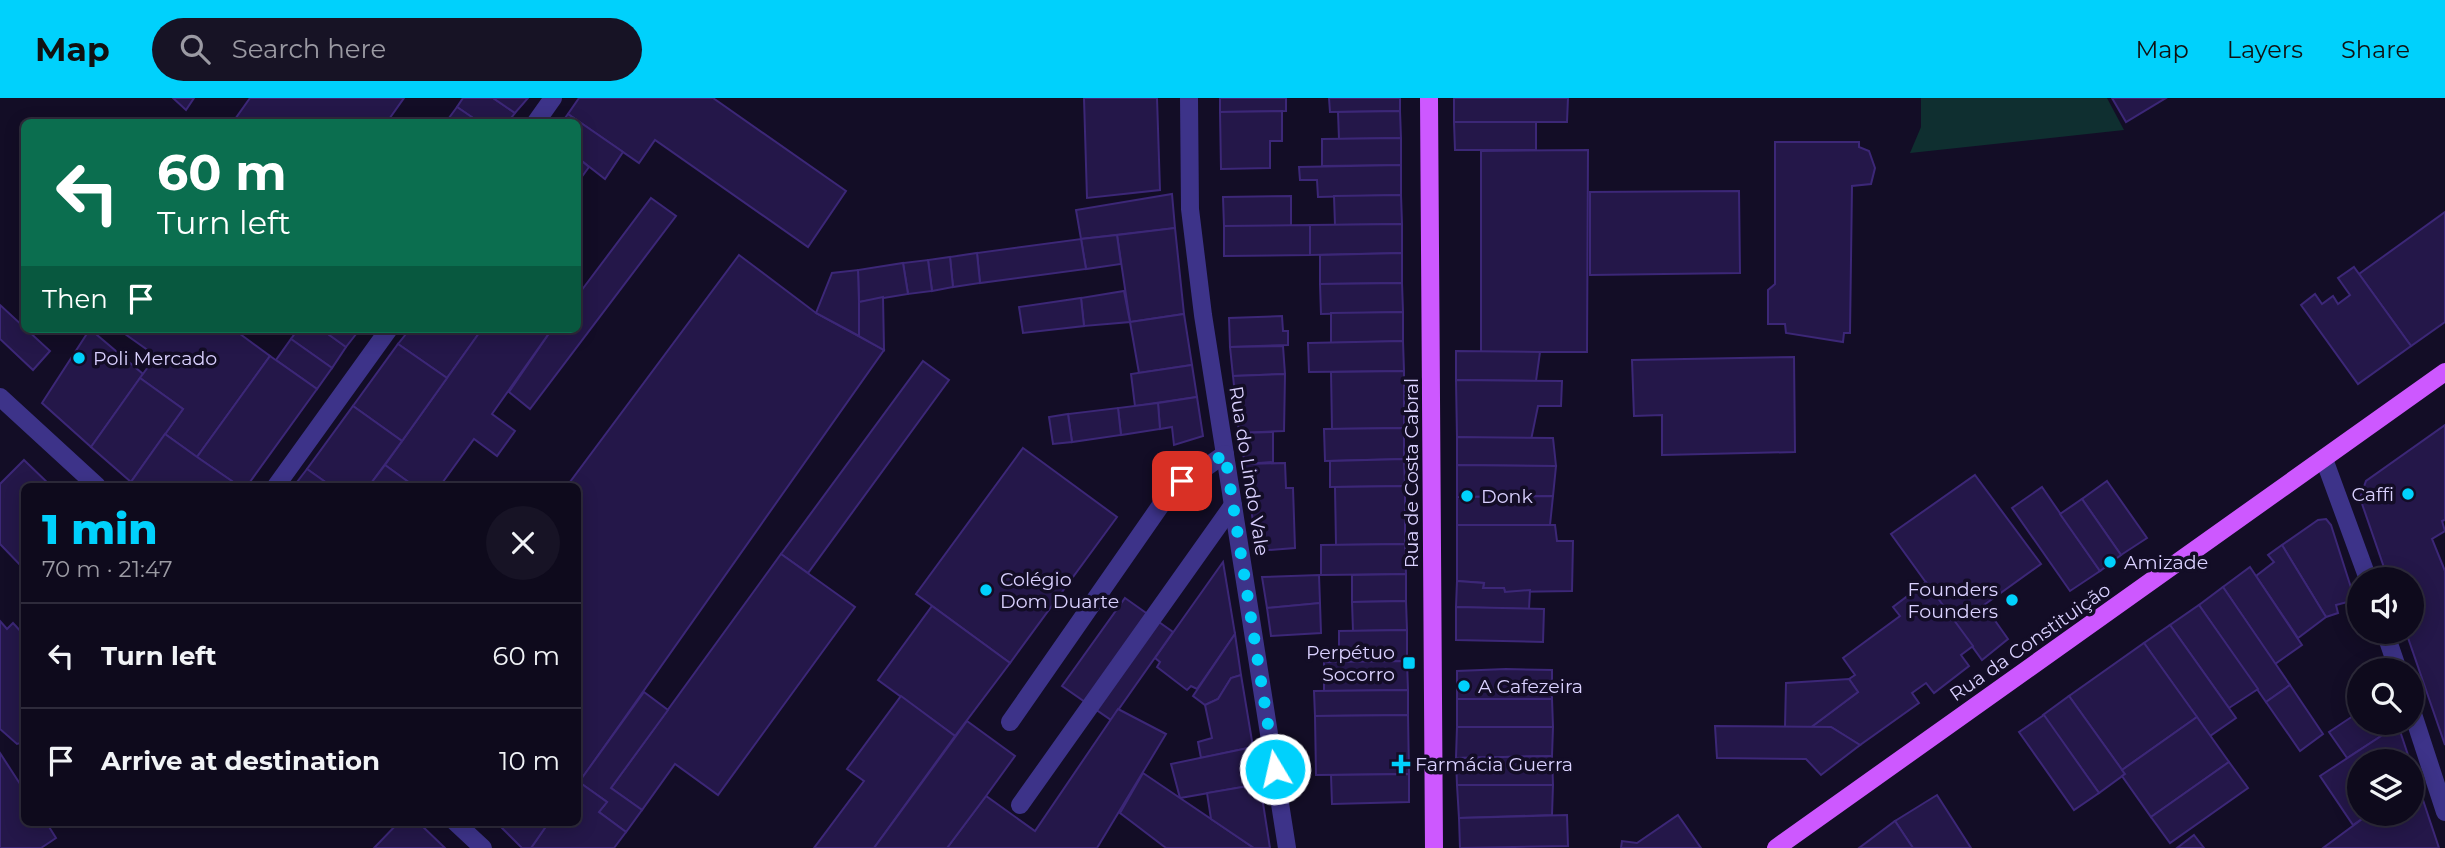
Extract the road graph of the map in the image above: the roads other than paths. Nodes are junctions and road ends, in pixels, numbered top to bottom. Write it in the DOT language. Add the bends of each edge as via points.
graph roads {
  1 [pos="554,98"];
  2 [pos="1189,98"];
  3 [pos="1429,98"];
  4 [pos="538,119"];
  5 [pos="387,333"];
  6 [pos="2445,372"];
  7 [pos="0,397"];
  8 [pos="1225,454"];
  9 [pos="2324,459"];
  10 [pos="94,483"];
  11 [pos="278,483"];
  12 [pos="1233,505"];
  13 [pos="2364,567"];
  14 [pos="1010,722"];
  15 [pos="2420,735"];
  16 [pos="1020,805"];
  17 [pos="2445,812"];
  18 [pos="460,826"];
  19 [pos="482,848"];
  20 [pos="1287,848"];
  21 [pos="1434,848"];
  22 [pos="1776,848"];
  1 -- 4 [label="street"];
  2 -- 8 [label="street, Rua do Lindo Vale" via="1190,209"];
  3 -- 21 [label="main road, Rua de Costa Cabral"];
  5 -- 11 [label="street"];
  6 -- 9 [label="main road, Rua da Constituição"];
  7 -- 10 [label="street"];
  8 -- 12 [label="street, Rua do Lindo Vale"];
  8 -- 14 [label="street" via="1170,492"];
  9 -- 13 [label="street"];
  9 -- 22 [label="main road, Rua da Constituição"];
  12 -- 16 [label="street"];
  12 -- 20 [label="street, Rua do Lindo Vale"];
  15 -- 17 [label="street"];
  18 -- 19 [label="street"];
}
